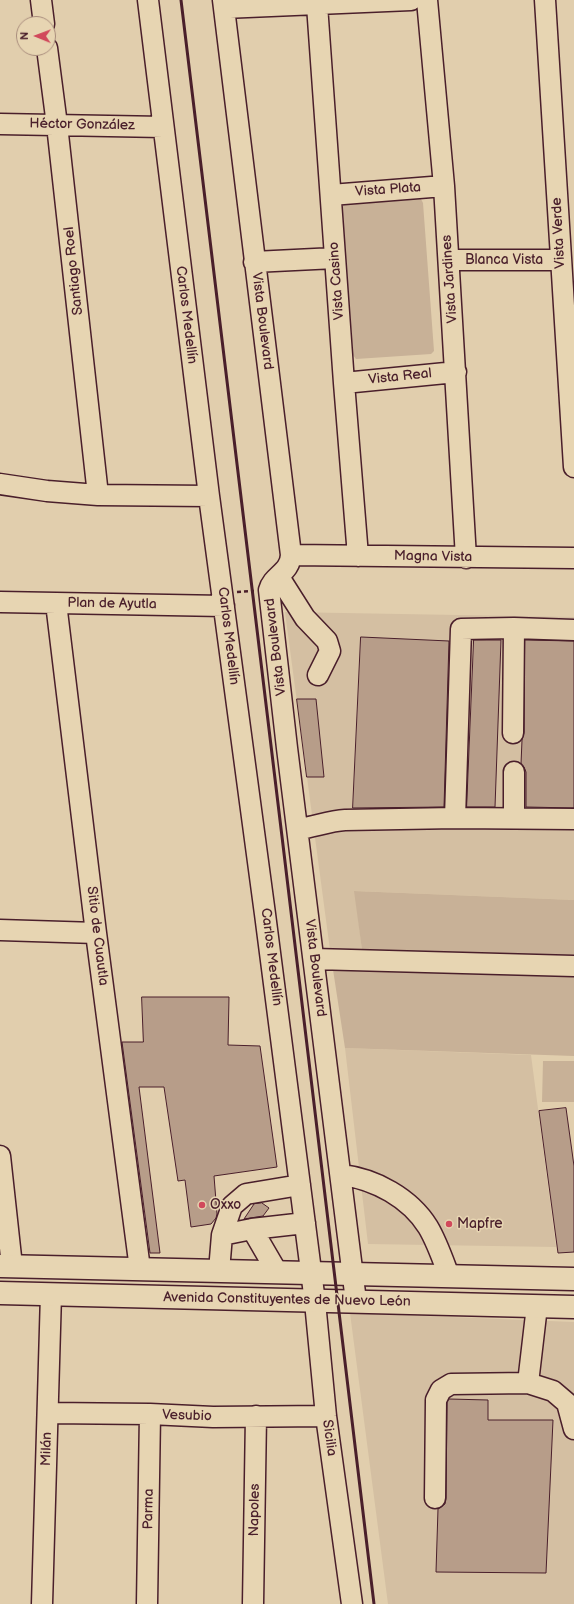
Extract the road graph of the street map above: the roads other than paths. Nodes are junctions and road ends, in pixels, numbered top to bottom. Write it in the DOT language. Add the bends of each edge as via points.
graph roads {
  1 [pos="41,0"];
  2 [pos="148,0"];
  3 [pos="411,0"];
  4 [pos="427,0"];
  5 [pos="545,0"];
  6 [pos="223,4"];
  7 [pos="317,5"];
  8 [pos="43,16"];
  9 [pos="48,56"];
  10 [pos="0,124"];
  11 [pos="57,125"];
  12 [pos="163,127"];
  13 [pos="444,186"];
  14 [pos="331,194"];
  15 [pos="566,222"];
  16 [pos="335,258"];
  17 [pos="449,260"];
  18 [pos="560,260"];
  19 [pos="254,262"];
  20 [pos="456,372"];
  21 [pos="344,382"];
  22 [pos="574,467"];
  23 [pos="0,484"];
  24 [pos="98,495"];
  25 [pos="209,496"];
  26 [pos="291,555"];
  27 [pos="358,556"];
  28 [pos="466,558"];
  29 [pos="574,558"];
  30 [pos="274,583"];
  31 [pos="223,600"];
  32 [pos="0,602"];
  33 [pos="56,603"];
  34 [pos="514,628"];
  35 [pos="574,630"];
  36 [pos="318,675"];
  37 [pos="513,733"];
  38 [pos="514,772"];
  39 [pos="455,818"];
  40 [pos="514,818"];
  41 [pos="574,819"];
  42 [pos="298,829"];
  43 [pos="0,930"];
  44 [pos="96,933"];
  45 [pos="314,959"];
  46 [pos="574,966"];
  47 [pos="0,1156"];
  48 [pos="342,1175"];
  49 [pos="300,1185"];
  50 [pos="305,1223"];
  51 [pos="252,1229"];
  52 [pos="222,1235"];
  53 [pos="6,1266"];
  54 [pos="140,1269"];
  55 [pos="219,1271"];
  56 [pos="277,1272"];
  57 [pos="311,1272"];
  58 [pos="354,1273"];
  59 [pos="449,1276"];
  60 [pos="574,1279"];
  61 [pos="0,1293"];
  62 [pos="51,1294"];
  63 [pos="314,1302"];
  64 [pos="356,1302"];
  65 [pos="537,1306"];
  66 [pos="574,1307"];
  67 [pos="528,1383"];
  68 [pos="48,1413"];
  69 [pos="150,1414"];
  70 [pos="256,1416"];
  71 [pos="326,1416"];
  72 [pos="574,1429"];
  73 [pos="435,1498"];
  74 [pos="42,1604"];
  75 [pos="147,1604"];
  76 [pos="253,1604"];
  77 [pos="352,1604"];
  1 -- 8 [label="street"];
  2 -- 12 [label="street, Carlos Medellín"];
  3 -- 7 [label="street"];
  4 -- 13 [label="street, Vista Jardines"];
  5 -- 15 [label="street, Vista Verde"];
  6 -- 7 [label="street"];
  6 -- 19 [label="street, Vista Boulevard"];
  7 -- 14 [label="street, Vista Casino"];
  9 -- 11 [label="street, Santiago Roel"];
  10 -- 11 [label="street, Héctor González"];
  11 -- 12 [label="street, Héctor González"];
  11 -- 24 [label="street, Santiago Roel"];
  12 -- 25 [label="street, Carlos Medellín"];
  13 -- 14 [label="street, Vista Plata"];
  13 -- 17 [label="street, Vista Jardines"];
  14 -- 16 [label="street, Vista Casino"];
  15 -- 18 [label="street, Vista Verde"];
  16 -- 19 [label="street"];
  16 -- 21 [label="street, Vista Casino"];
  17 -- 18 [label="street, Blanca Vista"];
  17 -- 20 [label="street, Vista Jardines"];
  18 -- 22 [label="street, Vista Verde"];
  19 -- 26 [label="street, Vista Boulevard"];
  20 -- 21 [label="street, Vista Real"];
  20 -- 28 [label="street, Vista Jardines"];
  21 -- 27 [label="street, Vista Casino"];
  23 -- 24 [label="street"];
  24 -- 25 [label="street"];
  25 -- 31 [label="street, Carlos Medellín"];
  26 -- 27 [label="street, Magna Vista"];
  26 -- 30 [label="street, Vista Boulevard" via="290,566"];
  27 -- 28 [label="street, Magna Vista"];
  28 -- 29 [label="street, Magna Vista"];
  30 -- 36 [label="street" via="327,641 330,651"];
  30 -- 42 [label="street, Vista Boulevard" via="287,748"];
  31 -- 33 [label="street, Plan de Ayutla"];
  31 -- 49 [label="street, Carlos Medellín"];
  32 -- 33 [label="street, Plan de Ayutla"];
  33 -- 44 [label="street, Sitio de Cuautla"];
  34 -- 35 [label="street"];
  34 -- 37 [label="street"];
  34 -- 39 [label="street" via="461,629"];
  38 -- 40 [label="street"];
  39 -- 40 [label="street"];
  39 -- 42 [label="street" via="340,820"];
  40 -- 41 [label="street"];
  42 -- 45 [label="street, Vista Boulevard"];
  43 -- 44 [label="street"];
  44 -- 54 [label="street, Sitio de Cuautla"];
  45 -- 46 [label="street"];
  45 -- 48 [label="street, Vista Boulevard"];
  47 -- 53 [label="street"];
  48 -- 58 [label="street, Vista Boulevard"];
  48 -- 59 [label="street" via="355,1176 384,1188 408,1203 428,1227"];
  49 -- 50 [label="street, Carlos Medellín"];
  49 -- 52 [label="street" via="246,1194 232,1206"];
  50 -- 51 [label="street"];
  50 -- 57 [label="street, Carlos Medellín"];
  51 -- 52 [label="street"];
  51 -- 56 [label="street"];
  52 -- 55 [label="street"];
  53 -- 54 [label="main road, Avenida Constituyentes de Nuevo León"];
  54 -- 55 [label="main road, Avenida Constituyentes de Nuevo León"];
  55 -- 56 [label="main road, Avenida Constituyentes de Nuevo León"];
  56 -- 57 [label="main road, Avenida Constituyentes de Nuevo León"];
  57 -- 58 [label="main road, Avenida Constituyentes de Nuevo León"];
  57 -- 63 [label="street, Sicilia"];
  58 -- 59 [label="main road, Avenida Constituyentes de Nuevo León"];
  58 -- 64 [label="street, Vista Boulevard"];
  59 -- 60 [label="main road, Avenida Constituyentes de Nuevo León"];
  61 -- 62 [label="main road, Avenida Constituyentes de Nuevo León"];
  62 -- 63 [label="main road, Avenida Constituyentes de Nuevo León"];
  62 -- 68 [label="street, Milán"];
  63 -- 64 [label="main road, Avenida Constituyentes de Nuevo León"];
  63 -- 71 [label="street, Sicilia"];
  64 -- 65 [label="main road, Avenida Constituyentes de Nuevo León"];
  65 -- 66 [label="main road, Avenida Constituyentes de Nuevo León"];
  65 -- 67 [label="street"];
  67 -- 72 [label="street" via="553,1391 567,1403"];
  67 -- 73 [label="street" via="450,1384 441,1390 436,1400"];
  68 -- 69 [label="street, Vesubio"];
  68 -- 74 [label="street, Milán"];
  69 -- 70 [label="street, Vesubio"];
  69 -- 75 [label="street, Parma"];
  70 -- 71 [label="street, Vesubio"];
  70 -- 76 [label="street, Napoles"];
  71 -- 77 [label="street, Sicilia"];
}
